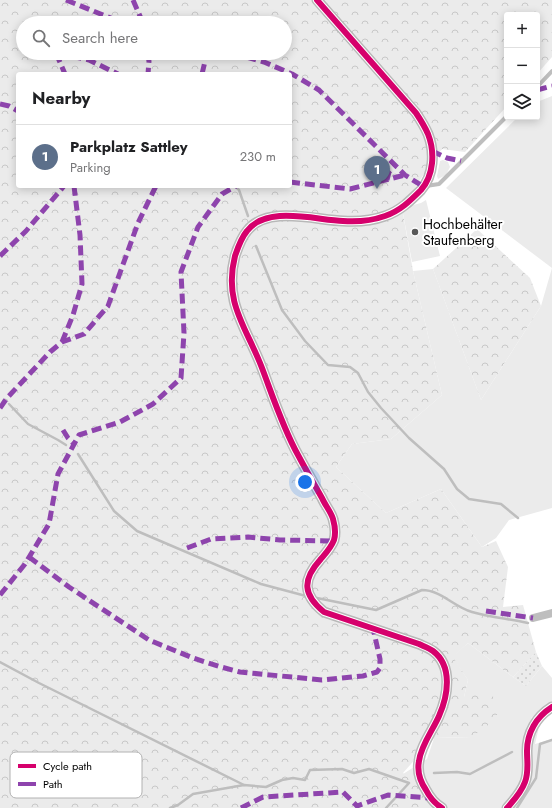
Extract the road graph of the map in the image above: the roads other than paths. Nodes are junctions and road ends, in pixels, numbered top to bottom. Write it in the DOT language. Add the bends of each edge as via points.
graph roads {
  1 [pos="317,0"];
  2 [pos="552,70"];
  3 [pos="540,84"];
  4 [pos="504,119"];
  5 [pos="424,187"];
  6 [pos="552,613"];
  7 [pos="533,618"];
  8 [pos="552,707"];
  9 [pos="442,808"];
  10 [pos="507,808"];
  1 -- 5 [label="street" via="416,113 432,151 432,166"];
  2 -- 3 [label="lane"];
  4 -- 5 [label="lane" via="439,184"];
  5 -- 9 [label="street" via="402,208 367,221 286,216 270,217 257,222 247,231 238,247 233,266 232,286 234,304 256,351 284,424 333,518 336,530 329,549 312,568 307,585 308,595 324,612 419,644 433,651 442,662 447,675 446,694 440,715 419,760 419,774 430,798"];
  6 -- 7 [label="street"];
  8 -- 10 [label="street" via="537,720 529,734 525,782 519,795"];
}
